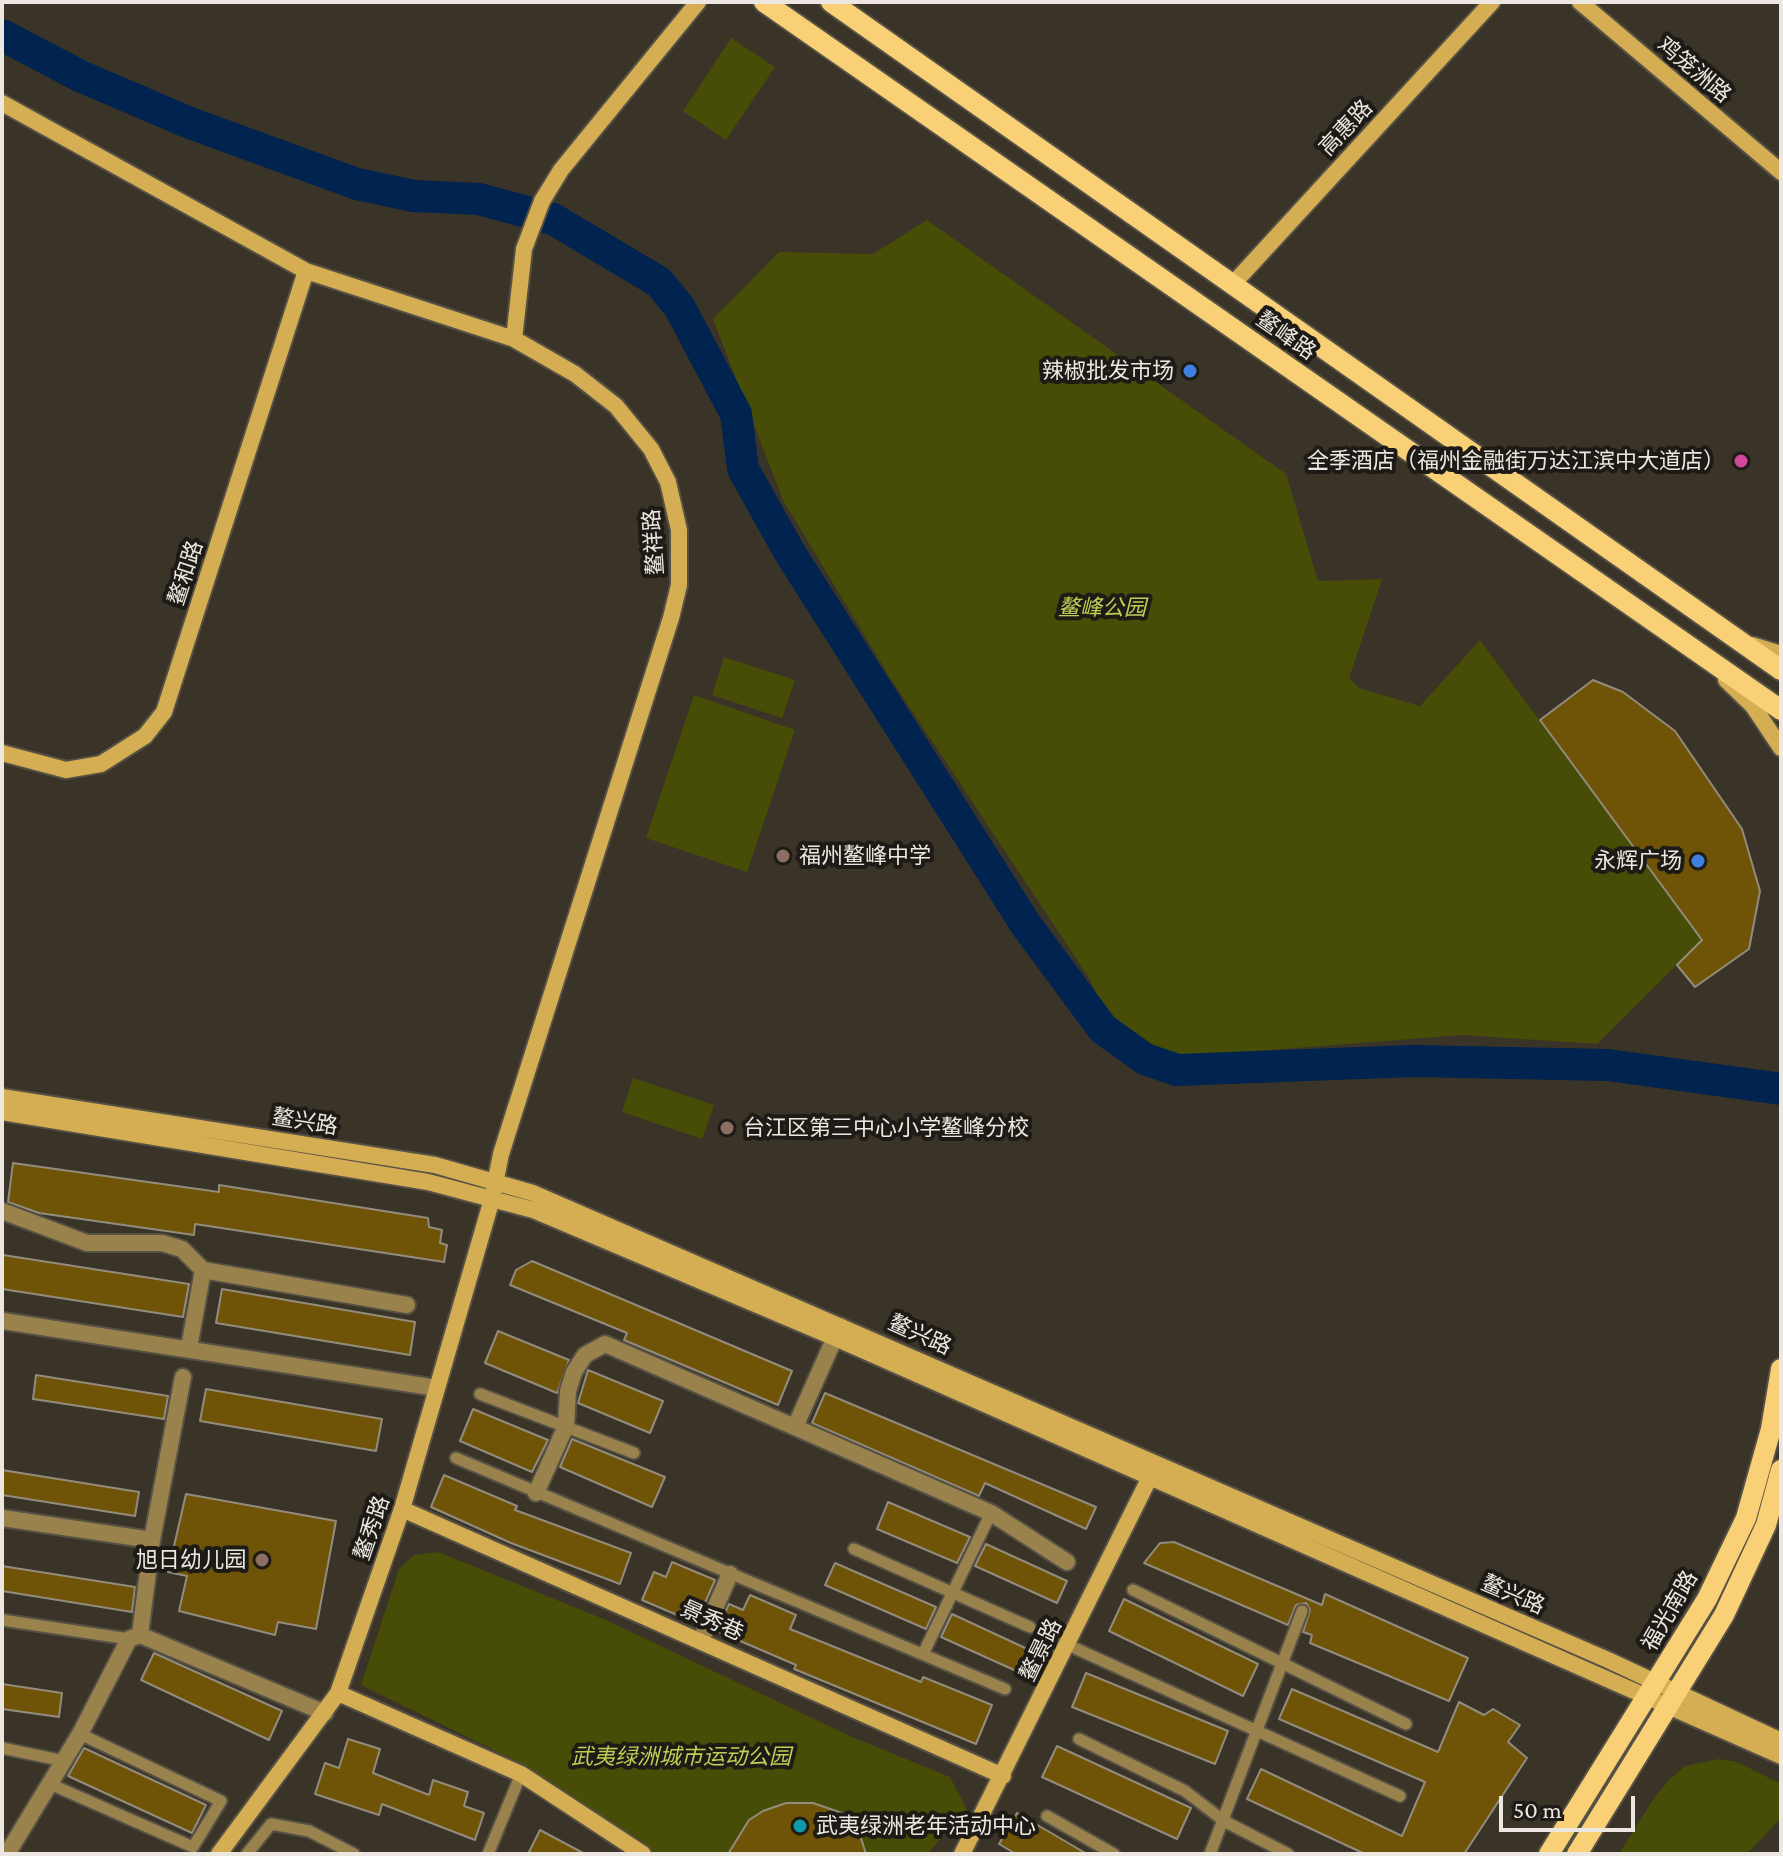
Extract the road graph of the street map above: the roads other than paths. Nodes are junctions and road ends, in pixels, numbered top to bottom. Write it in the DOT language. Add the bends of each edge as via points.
graph roads {
  1 [pos="698,2"];
  2 [pos="764,2"];
  3 [pos="831,2"];
  4 [pos="1492,2"];
  5 [pos="1580,2"];
  6 [pos="2,103"];
  7 [pos="1781,172"];
  8 [pos="306,271"];
  9 [pos="1233,284"];
  10 [pos="514,339"];
  11 [pos="1739,640"];
  12 [pos="1697,651"];
  13 [pos="1781,654"];
  14 [pos="1781,670"];
  15 [pos="1781,710"];
  16 [pos="1781,748"];
  17 [pos="2,753"];
  18 [pos="2,1097"];
  19 [pos="2,1112"];
  20 [pos="494,1191"];
  21 [pos="2,1211"];
  22 [pos="203,1270"];
  23 [pos="407,1305"];
  24 [pos="3,1321"];
  25 [pos="837,1331"];
  26 [pos="189,1348"];
  27 [pos="1781,1369"];
  28 [pos="183,1377"];
  29 [pos="437,1388"];
  30 [pos="480,1394"];
  31 [pos="566,1426"];
  32 [pos="795,1427"];
  33 [pos="634,1453"];
  34 [pos="456,1458"];
  35 [pos="1781,1470"];
  36 [pos="1153,1471"];
  37 [pos="536,1493"];
  38 [pos="402,1509"];
  39 [pos="991,1513"];
  40 [pos="2,1518"];
  41 [pos="152,1540"];
  42 [pos="854,1549"];
  43 [pos="1067,1562"];
  44 [pos="730,1574"];
  45 [pos="1133,1590"];
  46 [pos="953,1592"];
  47 [pos="1302,1611"];
  48 [pos="2,1620"];
  49 [pos="1030,1627"];
  50 [pos="134,1637"];
  51 [pos="701,1640"];
  52 [pos="1068,1645"];
  53 [pos="923,1654"];
  54 [pos="1283,1664"];
  55 [pos="1005,1689"];
  56 [pos="1653,1690"];
  57 [pos="338,1693"];
  58 [pos="1675,1700"];
  59 [pos="325,1713"];
  60 [pos="1406,1724"];
  61 [pos="80,1734"];
  62 [pos="1258,1734"];
  63 [pos="1079,1739"];
  64 [pos="1781,1741"];
  65 [pos="2,1748"];
  66 [pos="1781,1756"];
  67 [pos="64,1761"];
  68 [pos="521,1774"];
  69 [pos="1003,1776"];
  70 [pos="50,1784"];
  71 [pos="1400,1796"];
  72 [pos="1047,1816"];
  73 [pos="1224,1821"];
  74 [pos="7,1854"];
  75 [pos="219,1854"];
  76 [pos="247,1854"];
  77 [pos="354,1854"];
  78 [pos="488,1854"];
  79 [pos="643,1854"];
  80 [pos="962,1854"];
  81 [pos="1114,1854"];
  82 [pos="1210,1854"];
  83 [pos="1288,1854"];
  84 [pos="1549,1854"];
  85 [pos="1577,1854"];
  1 -- 10 [label="street" via="561,170 542,201 521,264"];
  2 -- 12 [label="main road, 鳌峰路"];
  3 -- 9 [label="main road, 鳌峰路"];
  4 -- 9 [label="street, 高惠路"];
  5 -- 7 [label="street, 鸡笼洲路"];
  6 -- 8 [label="street, 鳌祥路"];
  8 -- 10 [label="street, 鳌祥路"];
  8 -- 17 [label="street, 鳌和路" via="164,712 132,746 93,766 66,770"];
  9 -- 11 [label="main road, 鳌峰路"];
  10 -- 20 [label="street, 鳌祥路" via="599,391 642,435 673,498 680,564 671,618 501,1154"];
  11 -- 13 [label="street"];
  11 -- 14 [label="main road, 鳌峰路"];
  12 -- 15 [label="main road, 鳌峰路"];
  12 -- 16 [label="street" via="1753,706"];
  18 -- 20 [label="street, 鳌兴路" via="435,1165"];
  19 -- 20 [label="street, 鳌兴路"];
  20 -- 25 [label="street, 鳌兴路" via="533,1193"];
  20 -- 29 [label="street, 鳌秀路"];
  21 -- 22 [label="street" via="87,1243 162,1243 182,1249"];
  22 -- 23 [label="street"];
  22 -- 26 [label="street"];
  24 -- 26 [label="street"];
  25 -- 32 [label="street"];
  25 -- 36 [label="street, 鳌兴路"];
  26 -- 29 [label="street"];
  27 -- 56 [label="main road, 福光南路" via="1746,1518 1707,1599"];
  28 -- 41 [label="street"];
  29 -- 38 [label="street, 鳌秀路"];
  30 -- 31 [label="lane"];
  31 -- 32 [label="street" via="574,1372 585,1355 605,1344"];
  31 -- 33 [label="lane"];
  31 -- 37 [label="street"];
  32 -- 39 [label="street"];
  34 -- 37 [label="lane"];
  35 -- 58 [label="main road" via="1760,1538"];
  36 -- 52 [label="street, 鳌景路"];
  36 -- 56 [label="street, 鳌兴路"];
  37 -- 44 [label="lane"];
  38 -- 51 [label="street, 景秀巷"];
  38 -- 57 [label="street, 鳌秀路"];
  39 -- 43 [label="street"];
  39 -- 46 [label="lane"];
  40 -- 41 [label="street"];
  41 -- 50 [label="street"];
  42 -- 46 [label="lane"];
  44 -- 51 [label="street"];
  44 -- 53 [label="lane"];
  45 -- 54 [label="lane"];
  46 -- 49 [label="lane"];
  46 -- 53 [label="lane"];
  47 -- 54 [label="lane"];
  48 -- 50 [label="lane"];
  50 -- 59 [label="street"];
  50 -- 61 [label="street"];
  51 -- 69 [label="street, 景秀巷"];
  52 -- 62 [label="lane"];
  52 -- 69 [label="street, 鳌景路"];
  53 -- 55 [label="lane"];
  54 -- 60 [label="lane"];
  54 -- 62 [label="lane"];
  56 -- 58 [label="street, 鳌兴路"];
  56 -- 84 [label="main road, 福光南路"];
  57 -- 59 [label="street, 鳌秀路"];
  57 -- 68 [label="street"];
  58 -- 64 [label="street, 鳌兴路"];
  58 -- 66 [label="street, 鳌兴路"];
  58 -- 85 [label="main road"];
  59 -- 75 [label="street, 鳌秀路"];
  61 -- 67 [label="street"];
  61 -- 70 [label="lane" via="221,1801 193,1847"];
  62 -- 71 [label="lane"];
  62 -- 73 [label="lane"];
  63 -- 73 [label="lane" via="1185,1791"];
  65 -- 67 [label="lane"];
  67 -- 70 [label="street"];
  68 -- 78 [label="lane"];
  68 -- 79 [label="street"];
  69 -- 80 [label="street, 鳌景路"];
  70 -- 74 [label="street"];
  72 -- 81 [label="lane"];
  73 -- 82 [label="lane"];
  73 -- 83 [label="lane"];
  76 -- 77 [label="lane" via="271,1824 309,1831"];
}
